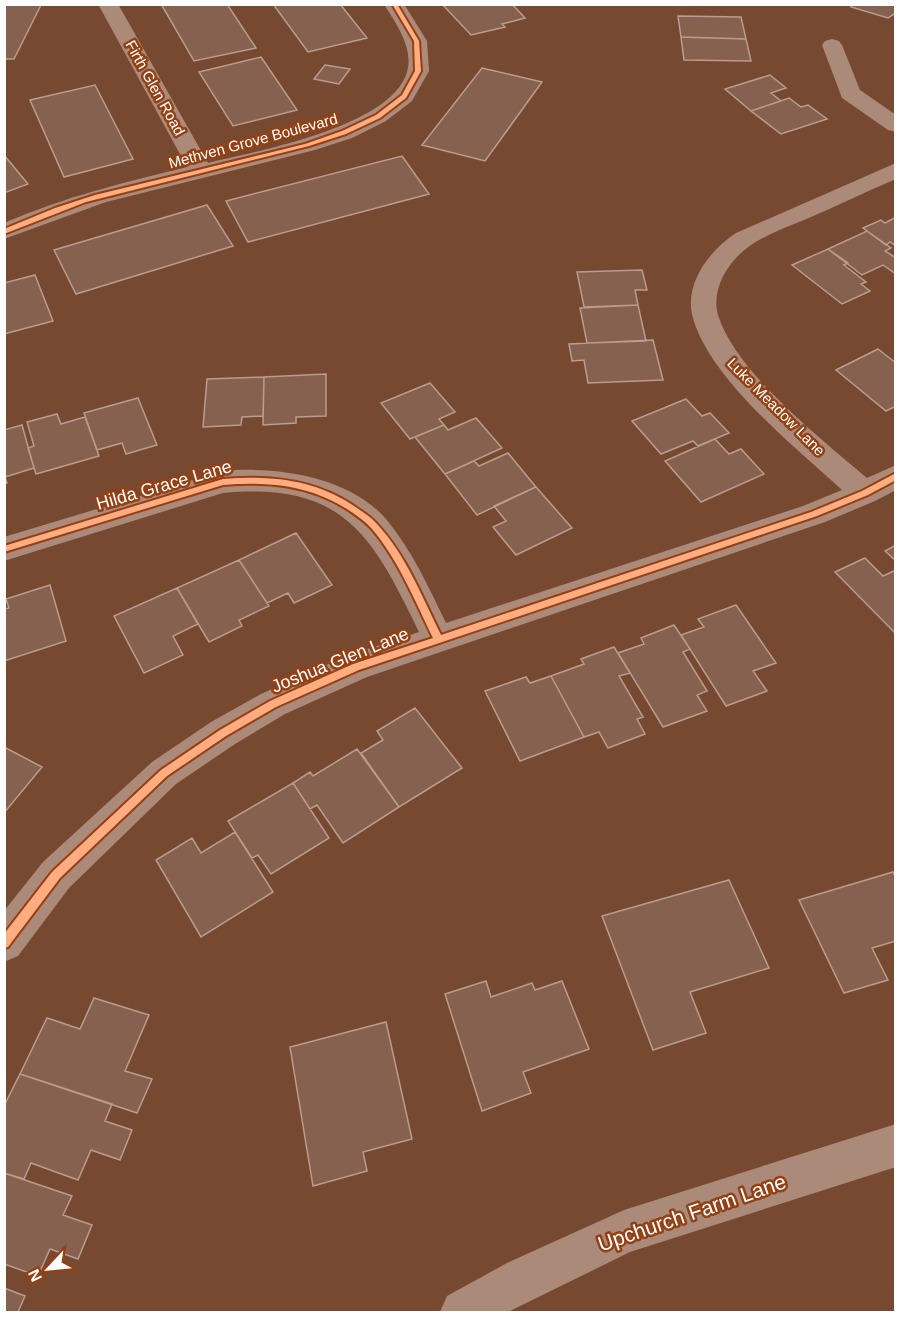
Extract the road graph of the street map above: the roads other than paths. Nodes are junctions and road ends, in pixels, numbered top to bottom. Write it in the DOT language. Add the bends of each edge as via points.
graph roads {
  1 [pos="108,4"];
  2 [pos="394,4"];
  3 [pos="832,45"];
  4 [pos="896,125"];
  5 [pos="896,170"];
  6 [pos="201,171"];
  7 [pos="4,232"];
  8 [pos="896,476"];
  9 [pos="865,493"];
  10 [pos="4,549"];
  11 [pos="438,639"];
  12 [pos="4,943"];
  13 [pos="896,1145"];
  14 [pos="463,1312"];
  1 -- 6 [label="street, Firth Glen Road"];
  2 -- 6 [label="street, Methven Grove Boulevard" via="421,50 414,82 396,102 364,125 334,138"];
  3 -- 4 [label="street" via="850,93"];
  5 -- 9 [label="street, Luke Meadow Lane" via="738,243 723,256 706,291 705,314 715,340 732,366"];
  6 -- 7 [label="street, Methven Grove Boulevard" via="78,202"];
  8 -- 9 [label="street, Joshua Glen Lane"];
  9 -- 11 [label="street, Joshua Glen Lane" via="814,514"];
  10 -- 11 [label="street, Hilda Grace Lane" via="223,482 253,478 312,487 373,524 390,547"];
  11 -- 12 [label="street, Joshua Glen Lane" via="356,667 273,704 164,773 56,875"];
  13 -- 14 [label="street, Upchurch Farm Lane" via="624,1232"];
}
